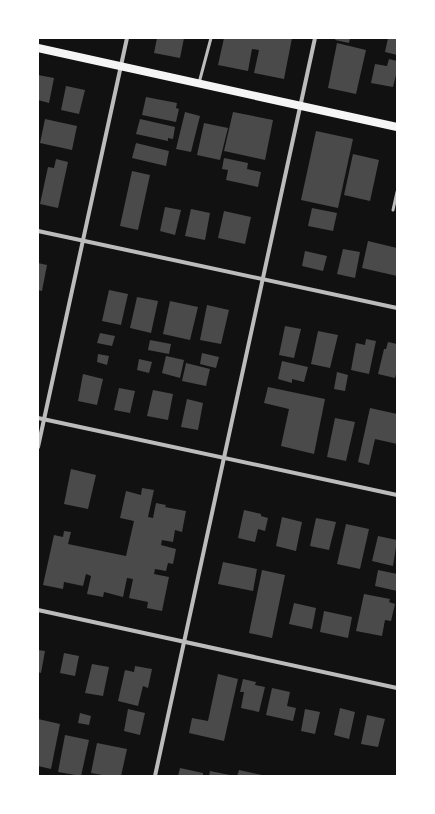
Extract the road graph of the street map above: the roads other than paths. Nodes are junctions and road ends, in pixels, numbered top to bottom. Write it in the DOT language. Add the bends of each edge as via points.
graph roads {
  1 [pos="127,38"];
  2 [pos="210,38"];
  3 [pos="315,38"];
  4 [pos="38,48"];
  5 [pos="121,66"];
  6 [pos="199,84"];
  7 [pos="300,106"];
  8 [pos="397,127"];
  9 [pos="397,192"];
  10 [pos="394,210"];
  11 [pos="38,231"];
  12 [pos="83,240"];
  13 [pos="263,279"];
  14 [pos="397,308"];
  15 [pos="38,418"];
  16 [pos="44,419"];
  17 [pos="38,447"];
  18 [pos="224,458"];
  19 [pos="397,495"];
  20 [pos="38,610"];
  21 [pos="184,642"];
  22 [pos="397,688"];
  23 [pos="155,776"];
  1 -- 5 [label="street"];
  2 -- 6 [label="lane"];
  3 -- 7 [label="street"];
  4 -- 5 [label="main road"];
  5 -- 6 [label="main road"];
  5 -- 12 [label="street"];
  6 -- 7 [label="main road"];
  7 -- 8 [label="main road"];
  7 -- 13 [label="street"];
  9 -- 10 [label="lane"];
  11 -- 12 [label="street"];
  12 -- 13 [label="street"];
  12 -- 16 [label="street"];
  13 -- 14 [label="street"];
  13 -- 18 [label="street"];
  15 -- 16 [label="street"];
  16 -- 17 [label="street"];
  16 -- 18 [label="street"];
  18 -- 19 [label="street"];
  18 -- 21 [label="street"];
  20 -- 21 [label="street"];
  21 -- 22 [label="street"];
  21 -- 23 [label="street"];
}
